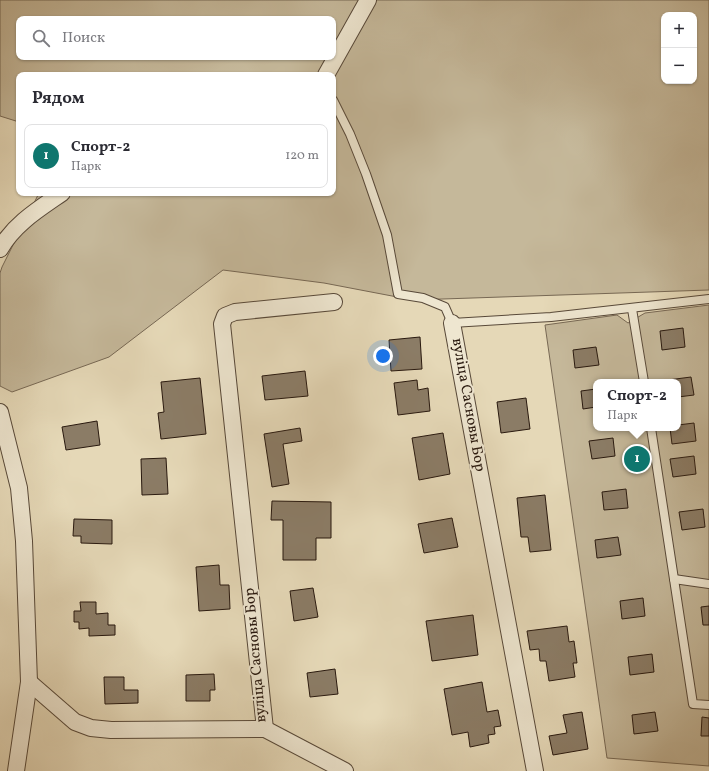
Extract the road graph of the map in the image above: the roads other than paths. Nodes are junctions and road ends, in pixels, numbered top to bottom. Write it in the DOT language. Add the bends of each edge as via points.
graph roads {
  1 [pos="368,0"];
  2 [pos="336,57"];
  3 [pos="334,60"];
  4 [pos="328,72"];
  5 [pos="336,106"];
  6 [pos="58,196"];
  7 [pos="0,249"];
  8 [pos="709,299"];
  9 [pos="334,302"];
  10 [pos="632,309"];
  11 [pos="452,323"];
  12 [pos="644,379"];
  13 [pos="0,412"];
  14 [pos="651,431"];
  15 [pos="674,579"];
  16 [pos="709,584"];
  17 [pos="29,682"];
  18 [pos="709,705"];
  19 [pos="265,729"];
  20 [pos="16,771"];
  21 [pos="345,771"];
  22 [pos="535,771"];
  1 -- 2 [label="street"];
  3 -- 4 [label="street"];
  5 -- 11 [label="lane" via="353,141 387,235 398,294 423,298 445,306"];
  6 -- 7 [label="street" via="17,226"];
  8 -- 10 [label="lane"];
  9 -- 19 [label="street, вуліца Сасновы Бор" via="235,312 225,316 222,324"];
  10 -- 11 [label="lane"];
  10 -- 12 [label="lane"];
  11 -- 22 [label="street, вуліца Сасновы Бор"];
  13 -- 17 [label="street" via="19,488 24,541"];
  14 -- 15 [label="lane"];
  15 -- 16 [label="lane"];
  15 -- 18 [label="lane" via="693,704"];
  17 -- 19 [label="street, вуліца Сасновы Бор" via="75,722 91,728"];
  17 -- 20 [label="street"];
  19 -- 21 [label="street"];
}
